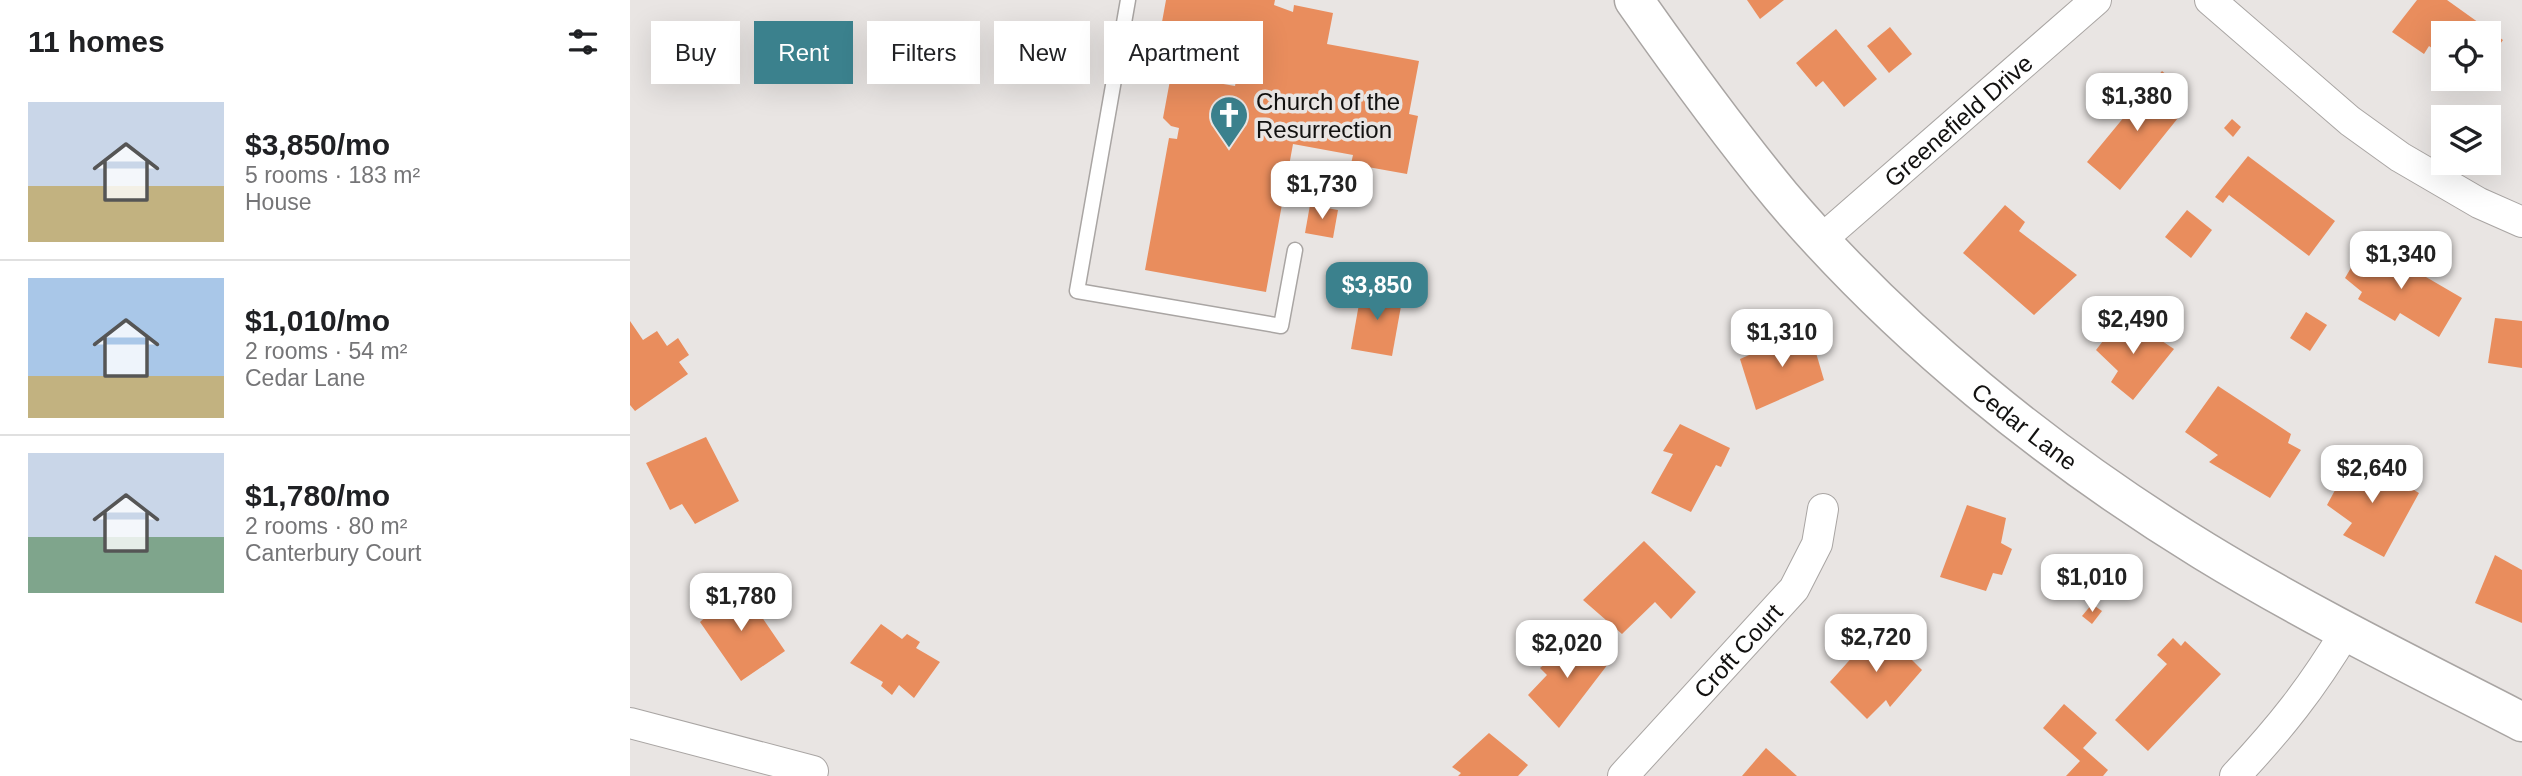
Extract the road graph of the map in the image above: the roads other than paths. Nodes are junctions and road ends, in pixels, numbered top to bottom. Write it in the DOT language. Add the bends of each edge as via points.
graph roads {
  1 [pos="1128,0"];
  2 [pos="1634,0"];
  3 [pos="2095,0"];
  4 [pos="2210,0"];
  5 [pos="2522,222"];
  6 [pos="1821,240"];
  7 [pos="1295,250"];
  8 [pos="1823,509"];
  9 [pos="2346,631"];
  10 [pos="2522,722"];
  11 [pos="630,723"];
  12 [pos="813,771"];
  13 [pos="1623,776"];
  14 [pos="2235,776"];
  1 -- 7 [label="lane" via="1077,290 1281,326"];
  2 -- 6 [label="main road, Cedar Lane" via="1709,107"];
  3 -- 6 [label="street, Greenefield Drive"];
  4 -- 5 [label="street" via="2350,121 2400,157"];
  6 -- 9 [label="main road, Cedar Lane" via="1920,338 2001,408 2099,482 2202,550"];
  8 -- 13 [label="street, Croft Court" via="1817,544 1794,589"];
  9 -- 10 [label="main road, Cedar Lane"];
  9 -- 14 [label="street" via="2282,725"];
  11 -- 12 [label="street"];
}
